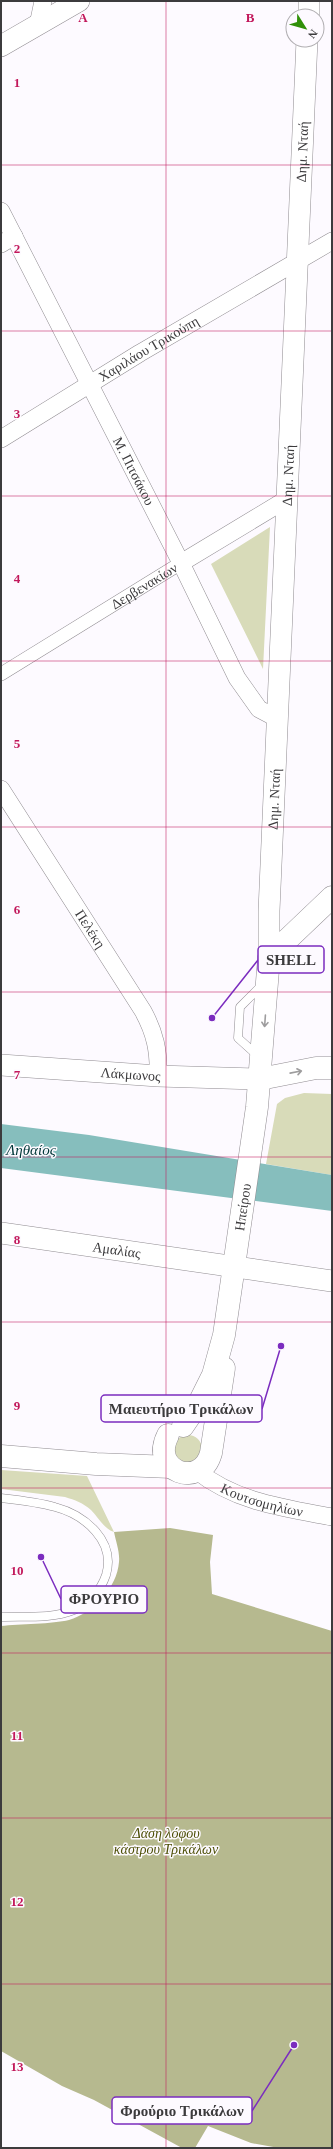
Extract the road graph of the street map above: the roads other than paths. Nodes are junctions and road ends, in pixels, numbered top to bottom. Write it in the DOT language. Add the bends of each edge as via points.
graph roads {
  1 [pos="44,1"];
  2 [pos="79,1"];
  3 [pos="38,25"];
  4 [pos="1,46"];
  5 [pos="308,48"];
  6 [pos="1,211"];
  7 [pos="8,240"];
  8 [pos="332,241"];
  9 [pos="298,260"];
  10 [pos="90,384"];
  11 [pos="1,439"];
  12 [pos="287,499"];
  13 [pos="181,563"];
  14 [pos="1,674"];
  15 [pos="278,719"];
  16 [pos="1,789"];
  17 [pos="332,897"];
  18 [pos="269,911"];
  19 [pos="302,926"];
  20 [pos="269,957"];
  21 [pos="1,1064"];
  22 [pos="332,1068"];
  23 [pos="261,1070"];
  24 [pos="158,1076"];
  25 [pos="1,1233"];
  26 [pos="233,1267"];
  27 [pos="332,1281"];
  28 [pos="224,1335"];
  29 [pos="176,1430"];
  30 [pos="211,1449"];
  31 [pos="1,1456"];
  32 [pos="96,1464"];
  33 [pos="171,1467"];
  34 [pos="197,1471"];
  35 [pos="1,1498"];
  36 [pos="332,1517"];
  37 [pos="1,1617"];
  1 -- 3 [label="street"];
  2 -- 3 [label="street"];
  3 -- 4 [label="street"];
  5 -- 9 [label="street, Δημ. Νταή"];
  6 -- 7 [label="street, Μ. Πιτσάκου"];
  7 -- 10 [label="street, Μ. Πιτσάκου"];
  8 -- 9 [label="street, Χαριλάου Τρικούπη"];
  9 -- 10 [label="street, Χαριλάου Τρικούπη"];
  9 -- 12 [label="street, Δημ. Νταή"];
  10 -- 11 [label="street, Χαριλάου Τρικούπη"];
  10 -- 13 [label="street, Μ. Πιτσάκου"];
  12 -- 13 [label="street, Δερβενακίων"];
  12 -- 15 [label="street, Δημ. Νταή"];
  13 -- 14 [label="street, Δερβενακίων"];
  13 -- 15 [label="street, Μ. Πιτσάκου" via="240,683 259,709"];
  15 -- 18 [label="street, Δημ. Νταή"];
  16 -- 24 [label="street, Πελέκη" via="143,1011 155,1037"];
  17 -- 19 [label="main road"];
  18 -- 19 [label="street" via="281,921"];
  18 -- 20 [label="street, Δημ. Νταή"];
  19 -- 20 [label="main road"];
  20 -- 23 [label="main road, Ηπείρου, one-way"];
  21 -- 24 [label="street, Λάκμωνος"];
  23 -- 22 [label="main road, one-way"];
  23 -- 24 [label="street, Λάκμωνος"];
  23 -- 26 [label="main road, Ηπείρου"];
  25 -- 26 [label="street, Αμαλίας"];
  26 -- 27 [label="street, Αμαλίας"];
  26 -- 28 [label="main road, Ηπείρου"];
  28 -- 29 [label="main road, Ηπείρου" via="213,1375 200,1401"];
  28 -- 30 [label="main road, Ηπείρου" via="224,1363"];
  29 -- 30 [label="main road" via="193,1426 209,1439"];
  29 -- 32 [label="main road" via="141,1454"];
  29 -- 33 [label="main road" via="164,1443 163,1452"];
  30 -- 34 [label="main road" via="206,1464"];
  31 -- 32 [label="main road"];
  32 -- 33 [label="main road"];
  33 -- 34 [label="main road" via="185,1473"];
  34 -- 36 [label="street, Κουτσομηλίων" via="220,1487 244,1498"];
  35 -- 37 [label="lane" via="55,1506 79,1517 100,1536 108,1561 106,1575 99,1589 76,1609 59,1614"];
}
